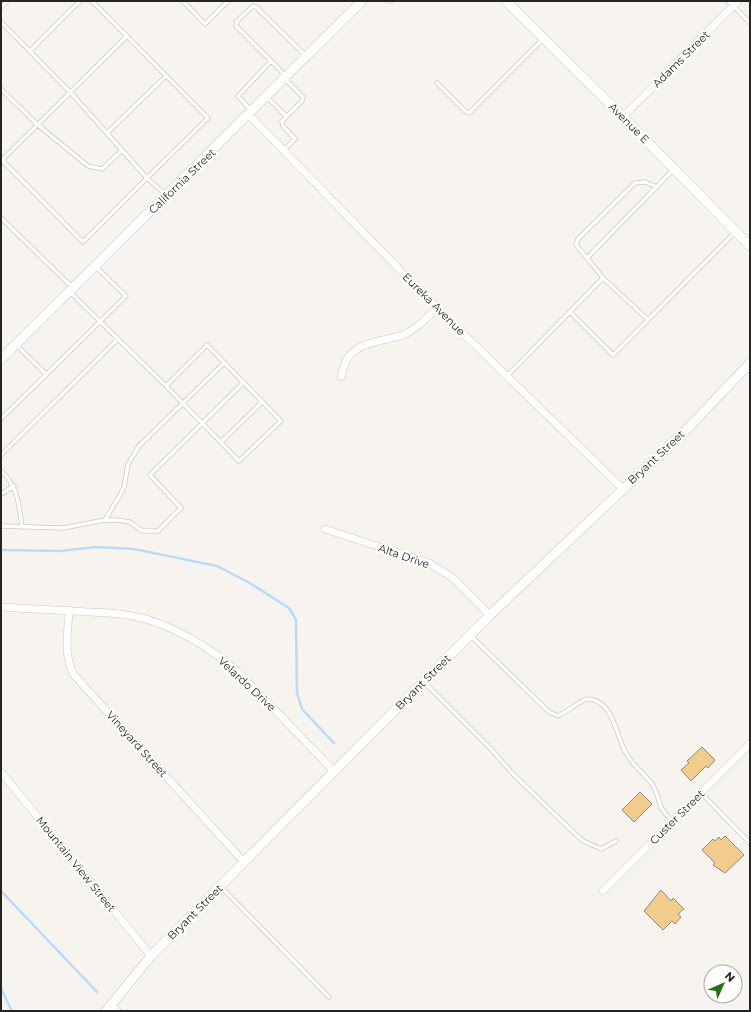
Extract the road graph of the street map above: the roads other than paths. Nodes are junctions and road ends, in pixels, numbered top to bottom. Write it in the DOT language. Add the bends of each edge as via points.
graph roads {
  1 [pos="7,1"];
  2 [pos="80,1"];
  3 [pos="92,1"];
  4 [pos="183,1"];
  5 [pos="228,1"];
  6 [pos="362,1"];
  7 [pos="511,3"];
  8 [pos="733,3"];
  9 [pos="1,7"];
  10 [pos="1,22"];
  11 [pos="750,23"];
  12 [pos="127,36"];
  13 [pos="544,38"];
  14 [pos="30,51"];
  15 [pos="307,57"];
  16 [pos="271,61"];
  17 [pos="166,76"];
  18 [pos="285,79"];
  19 [pos="437,83"];
  20 [pos="1,89"];
  21 [pos="70,93"];
  22 [pos="267,97"];
  23 [pos="250,113"];
  24 [pos="286,116"];
  25 [pos="623,117"];
  26 [pos="38,125"];
  27 [pos="107,133"];
  28 [pos="122,150"];
  29 [pos="283,151"];
  30 [pos="1,160"];
  31 [pos="674,170"];
  32 [pos="147,178"];
  33 [pos="657,187"];
  34 [pos="166,196"];
  35 [pos="1,218"];
  36 [pos="736,232"];
  37 [pos="750,246"];
  38 [pos="587,258"];
  39 [pos="95,266"];
  40 [pos="604,278"];
  41 [pos="71,290"];
  42 [pos="437,308"];
  43 [pos="570,312"];
  44 [pos="647,319"];
  45 [pos="100,322"];
  46 [pos="118,339"];
  47 [pos="16,344"];
  48 [pos="2,355"];
  49 [pos="224,363"];
  50 [pos="750,363"];
  51 [pos="46,374"];
  52 [pos="507,376"];
  53 [pos="341,377"];
  54 [pos="243,383"];
  55 [pos="166,386"];
  56 [pos="262,402"];
  57 [pos="183,403"];
  58 [pos="1,419"];
  59 [pos="202,423"];
  60 [pos="221,442"];
  61 [pos="1,455"];
  62 [pos="1,471"];
  63 [pos="14,486"];
  64 [pos="622,488"];
  65 [pos="1,494"];
  66 [pos="105,520"];
  67 [pos="1,526"];
  68 [pos="22,527"];
  69 [pos="325,529"];
  70 [pos="1,607"];
  71 [pos="69,610"];
  72 [pos="490,615"];
  73 [pos="470,635"];
  74 [pos="424,682"];
  75 [pos="748,749"];
  76 [pos="1,772"];
  77 [pos="335,772"];
  78 [pos="701,793"];
  79 [pos="673,821"];
  80 [pos="616,841"];
  81 [pos="750,843"];
  82 [pos="244,862"];
  83 [pos="220,886"];
  84 [pos="603,891"];
  85 [pos="151,956"];
  86 [pos="329,997"];
  87 [pos="112,1009"];
  1 -- 9 [label="lane"];
  2 -- 14 [label="lane"];
  3 -- 12 [label="lane"];
  4 -- 5 [label="lane" via="205,24"];
  6 -- 15 [label="street, California Street"];
  7 -- 13 [label="street, Avenue E"];
  8 -- 11 [label="lane"];
  8 -- 25 [label="street, Adams Street"];
  10 -- 14 [label="lane"];
  12 -- 17 [label="lane"];
  12 -- 21 [label="lane"];
  13 -- 19 [label="lane" via="469,113"];
  13 -- 25 [label="street, Avenue E"];
  14 -- 21 [label="lane"];
  15 -- 16 [label="lane" via="253,6 237,20 236,26"];
  15 -- 18 [label="street, California Street"];
  16 -- 18 [label="lane"];
  16 -- 23 [label="lane" via="238,96"];
  17 -- 27 [label="lane"];
  17 -- 32 [label="lane" via="208,118"];
  18 -- 22 [label="street, California Street"];
  18 -- 24 [label="lane" via="303,99"];
  20 -- 26 [label="lane"];
  21 -- 26 [label="lane"];
  21 -- 27 [label="lane"];
  22 -- 23 [label="street, California Street"];
  22 -- 24 [label="lane"];
  23 -- 29 [label="street, Eureka Avenue"];
  23 -- 34 [label="street, California Street"];
  24 -- 29 [label="lane" via="281,123 295,139"];
  25 -- 31 [label="street, Avenue E"];
  26 -- 28 [label="lane" via="88,166 102,169"];
  26 -- 30 [label="lane"];
  27 -- 28 [label="lane"];
  28 -- 32 [label="lane"];
  29 -- 42 [label="street, Eureka Avenue"];
  30 -- 32 [label="lane" via="83,242"];
  31 -- 33 [label="lane"];
  31 -- 36 [label="street, Avenue E"];
  32 -- 34 [label="lane"];
  33 -- 38 [label="lane"];
  33 -- 38 [label="lane" via="645,182 634,183 578,239 576,245"];
  34 -- 39 [label="street, California Street"];
  35 -- 41 [label="lane"];
  36 -- 37 [label="street, Avenue E"];
  36 -- 44 [label="lane"];
  38 -- 40 [label="lane"];
  39 -- 41 [label="street, California Street"];
  39 -- 45 [label="lane" via="126,296"];
  40 -- 43 [label="lane"];
  40 -- 44 [label="lane"];
  41 -- 45 [label="lane"];
  41 -- 47 [label="street, California Street"];
  42 -- 52 [label="street, Eureka Avenue"];
  42 -- 53 [label="street" via="423,322 404,334 380,340 357,350 347,360"];
  43 -- 44 [label="lane" via="613,354"];
  43 -- 52 [label="lane"];
  45 -- 46 [label="lane"];
  45 -- 51 [label="lane"];
  46 -- 55 [label="lane"];
  46 -- 61 [label="lane"];
  47 -- 48 [label="street, California Street"];
  47 -- 51 [label="lane"];
  49 -- 54 [label="lane"];
  49 -- 55 [label="lane" via="207,345"];
  49 -- 57 [label="lane"];
  50 -- 64 [label="street, Bryant Street" via="688,428"];
  51 -- 58 [label="lane"];
  52 -- 64 [label="street, Eureka Avenue"];
  54 -- 56 [label="lane"];
  54 -- 59 [label="lane"];
  55 -- 57 [label="lane"];
  56 -- 60 [label="lane"];
  56 -- 60 [label="lane" via="281,421 239,461"];
  57 -- 59 [label="lane"];
  57 -- 66 [label="lane" via="134,453 128,464 124,487"];
  59 -- 60 [label="lane"];
  59 -- 66 [label="lane" via="150,475 182,508 158,531 142,531 130,522"];
  62 -- 63 [label="lane"];
  63 -- 65 [label="lane"];
  63 -- 68 [label="lane" via="19,501"];
  64 -- 72 [label="street, Bryant Street"];
  66 -- 68 [label="lane" via="63,528"];
  67 -- 68 [label="lane"];
  69 -- 72 [label="street, Alta Drive" via="429,563 453,578"];
  70 -- 71 [label="street, Velardo Drive"];
  71 -- 77 [label="street, Velardo Drive" via="147,620 195,640 238,672"];
  71 -- 82 [label="street, Vineyard Street" via="67,655 74,675"];
  72 -- 73 [label="street, Bryant Street"];
  73 -- 74 [label="street, Bryant Street"];
  73 -- 79 [label="lane" via="549,712 558,716 568,712 584,699 596,701 608,711 626,754 652,784 661,808"];
  74 -- 77 [label="street, Bryant Street"];
  74 -- 80 [label="lane" via="513,774 583,841 602,849"];
  75 -- 78 [label="street, Custer Street"];
  76 -- 85 [label="street, Mountain View Street"];
  77 -- 82 [label="street, Bryant Street"];
  78 -- 79 [label="street, Custer Street"];
  78 -- 81 [label="lane"];
  79 -- 84 [label="street, Custer Street"];
  82 -- 83 [label="street, Bryant Street"];
  83 -- 85 [label="street, Bryant Street"];
  83 -- 86 [label="lane"];
  85 -- 87 [label="street, Bryant Street"];
}
